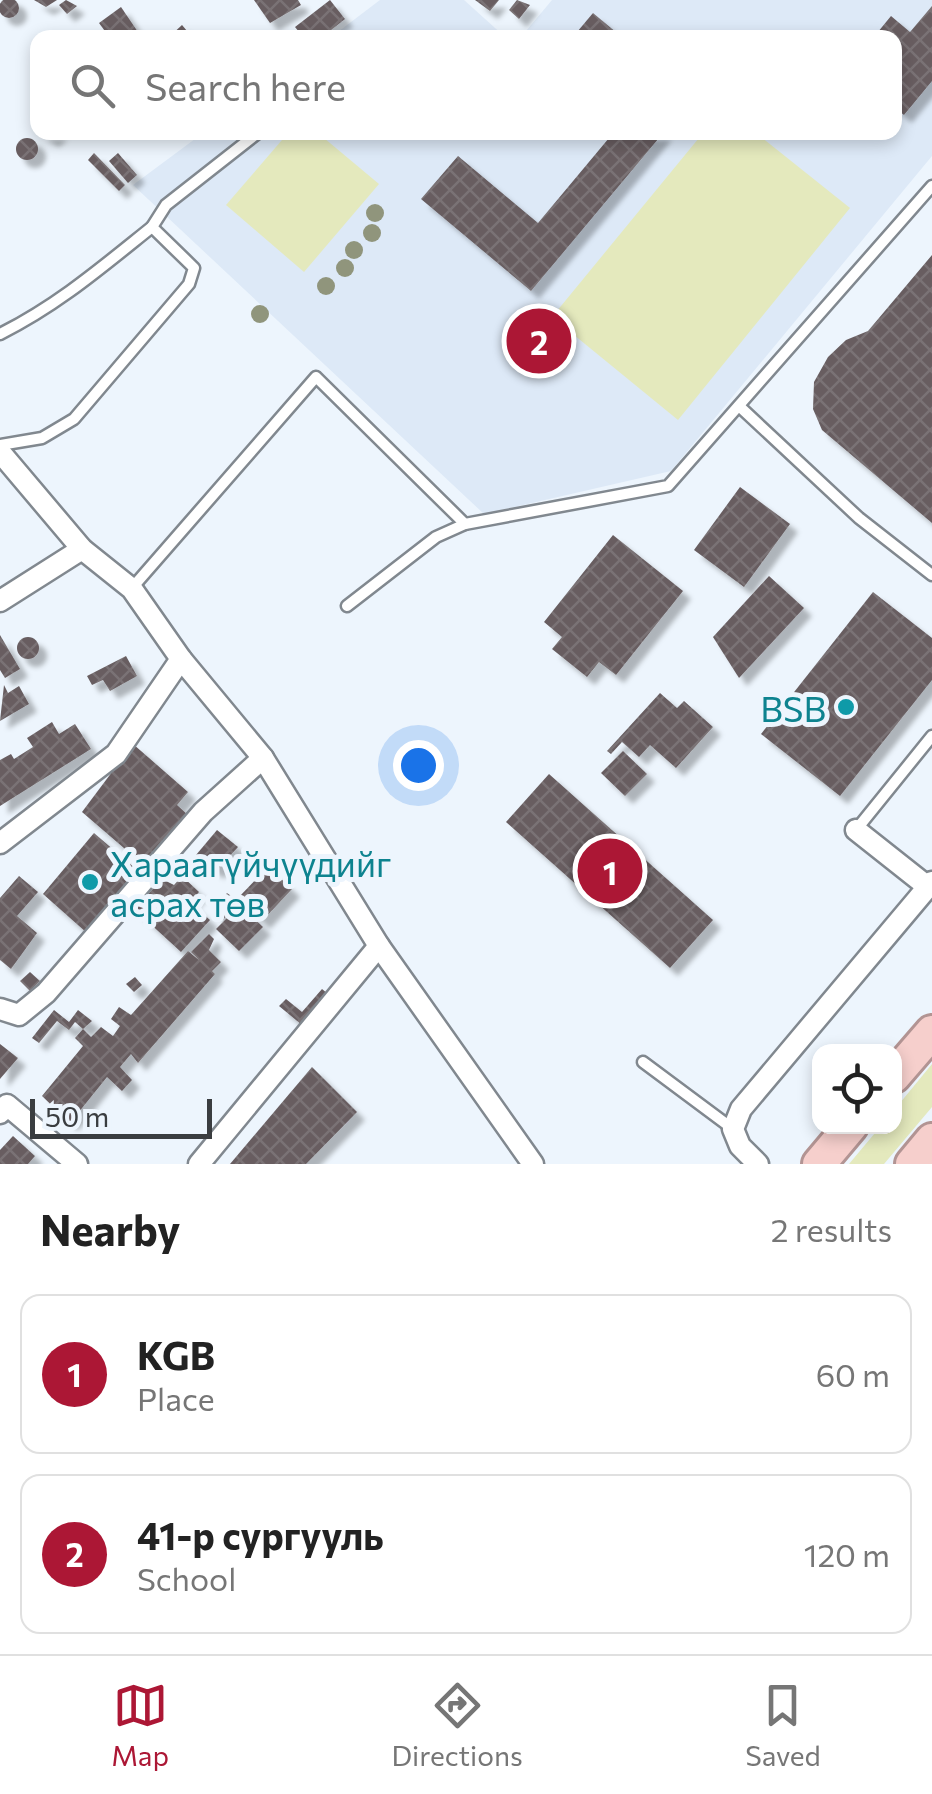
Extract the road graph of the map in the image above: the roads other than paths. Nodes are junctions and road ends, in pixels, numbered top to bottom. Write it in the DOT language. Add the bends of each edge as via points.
graph roads {
  1 [pos="248,140"];
  2 [pos="932,186"];
  3 [pos="152,226"];
  4 [pos="0,334"];
  5 [pos="739,406"];
  6 [pos="0,448"];
  7 [pos="465,524"];
  8 [pos="82,549"];
  9 [pos="932,576"];
  10 [pos="132,589"];
  11 [pos="0,600"];
  12 [pos="347,606"];
  13 [pos="181,659"];
  14 [pos="932,736"];
  15 [pos="263,758"];
  16 [pos="856,830"];
  17 [pos="0,842"];
  18 [pos="930,884"];
  19 [pos="379,946"];
  20 [pos="0,1008"];
  21 [pos="932,1032"];
  22 [pos="644,1062"];
  23 [pos="902,1067"];
  24 [pos="0,1113"];
  25 [pos="732,1129"];
  26 [pos="844,1134"];
  27 [pos="932,1140"];
  28 [pos="77,1164"];
  29 [pos="199,1164"];
  30 [pos="534,1164"];
  31 [pos="758,1164"];
  32 [pos="819,1164"];
  33 [pos="912,1164"];
  1 -- 3 [label="lane" via="166,205"];
  2 -- 5 [label="lane"];
  3 -- 4 [label="lane" via="42,313"];
  3 -- 6 [label="lane" via="194,268 190,284 74,419 42,438"];
  5 -- 7 [label="lane" via="668,486"];
  5 -- 9 [label="lane"];
  6 -- 8 [label="street"];
  7 -- 10 [label="lane" via="316,377"];
  7 -- 12 [label="lane" via="436,537"];
  8 -- 10 [label="street"];
  8 -- 11 [label="street"];
  10 -- 13 [label="street"];
  13 -- 15 [label="street"];
  13 -- 17 [label="street" via="116,754"];
  14 -- 16 [label="lane"];
  15 -- 19 [label="street"];
  15 -- 20 [label="street" via="179,838 46,993 19,1015"];
  16 -- 18 [label="street"];
  18 -- 25 [label="street"];
  19 -- 29 [label="street"];
  19 -- 30 [label="street"];
  21 -- 23 [label="highway"];
  22 -- 25 [label="lane"];
  24 -- 28 [label="street" via="8,1106"];
  25 -- 31 [label="street"];
  26 -- 32 [label="highway"];
  27 -- 33 [label="highway"];
}
